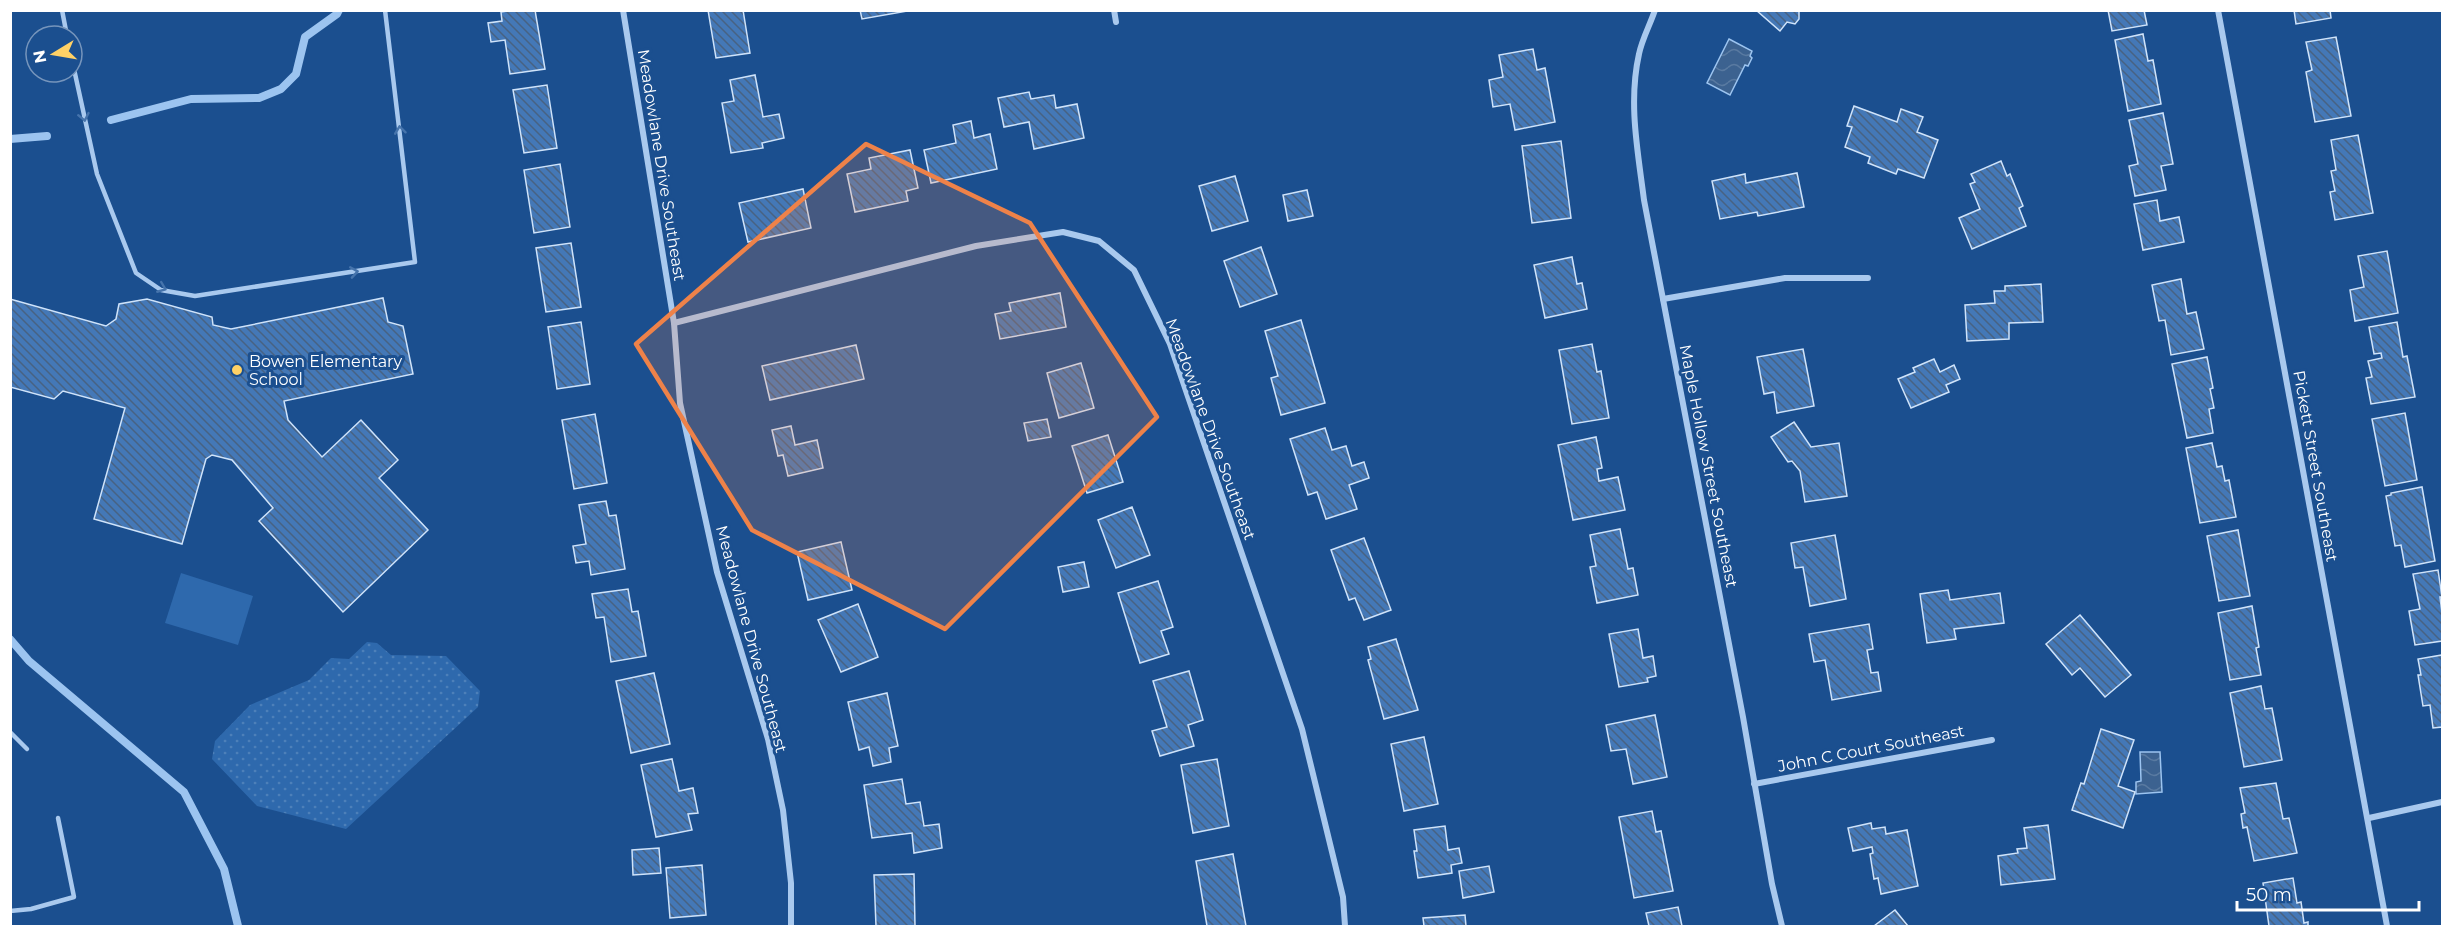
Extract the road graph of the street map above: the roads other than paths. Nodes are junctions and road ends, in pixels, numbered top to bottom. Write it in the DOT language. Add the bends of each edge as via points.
graph roads {
  1 [pos="385,10"];
  2 [pos="623,10"];
  3 [pos="1114,10"];
  4 [pos="1655,10"];
  5 [pos="2218,10"];
  6 [pos="1116,22"];
  7 [pos="77,84"];
  8 [pos="1868,278"];
  9 [pos="1663,299"];
  10 [pos="674,323"];
  11 [pos="10,732"];
  12 [pos="1992,740"];
  13 [pos="27,749"];
  14 [pos="1754,784"];
  15 [pos="2442,802"];
  16 [pos="58,818"];
  17 [pos="2369,818"];
  18 [pos="10,911"];
  19 [pos="791,927"];
  20 [pos="1345,927"];
  21 [pos="1782,927"];
  22 [pos="2387,927"];
  7 -- 1 [label="lane, one-way" via="97,174 136,273 162,290 195,296 415,262"];
  2 -- 10 [label="street, Meadowlane Drive Southeast"];
  3 -- 6 [label="street"];
  4 -- 9 [label="street, Maple Hollow Street Southeast" via="1639,53 1633,117"];
  5 -- 17 [label="street, Pickett Street Southeast"];
  8 -- 9 [label="street" via="1785,278"];
  9 -- 14 [label="street, Maple Hollow Street Southeast"];
  10 -- 19 [label="street, Meadowlane Drive Southeast" via="680,403 717,572 768,739 783,810 791,883"];
  10 -- 20 [label="street, Meadowlane Drive Southeast" via="976,246 1064,232 1099,241 1134,270 1170,344 1302,729 1343,897"];
  11 -- 13 [label="lane"];
  12 -- 14 [label="street, John C Court Southeast"];
  14 -- 21 [label="street, Maple Hollow Street Southeast"];
  15 -- 17 [label="street"];
  16 -- 18 [label="lane" via="74,897"];
  17 -- 22 [label="street, Pickett Street Southeast"];
}
